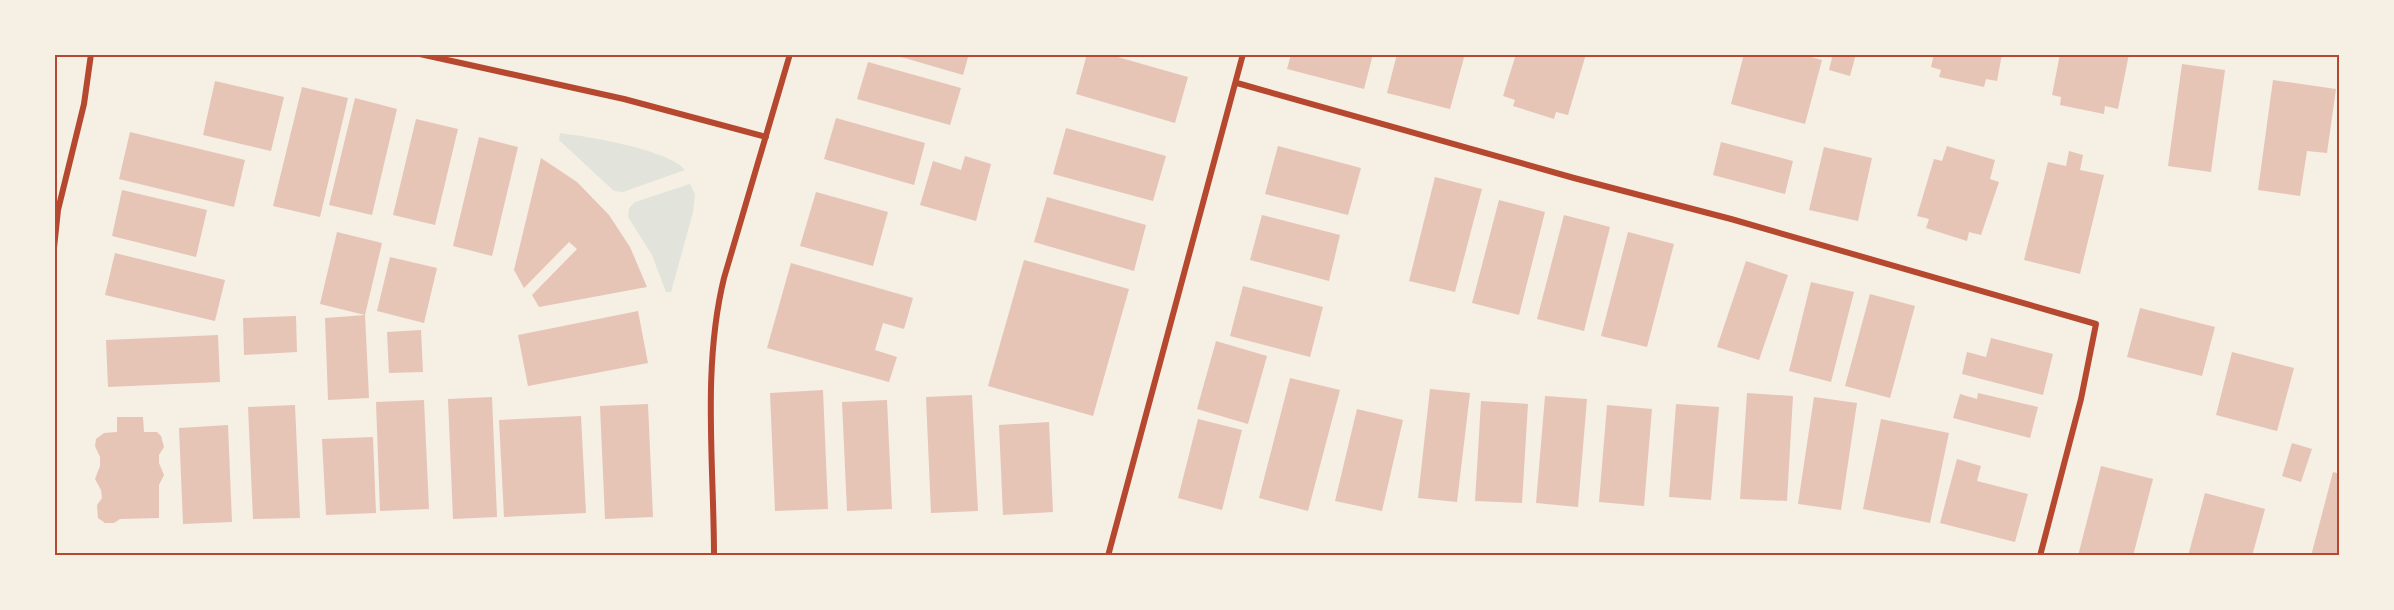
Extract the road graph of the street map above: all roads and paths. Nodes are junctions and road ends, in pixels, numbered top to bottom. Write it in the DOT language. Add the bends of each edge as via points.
graph roads {
  1 [pos="91,54"];
  2 [pos="420,54"];
  3 [pos="790,54"];
  4 [pos="1243,54"];
  5 [pos="1237,83"];
  6 [pos="766,137"];
  7 [pos="54,248"];
  8 [pos="714,556"];
  9 [pos="1108,556"];
  10 [pos="1262,556"];
  11 [pos="1759,556"];
  12 [pos="2040,556"];
  1 -- 7 [label="street" via="84,104 58,210"];
  2 -- 6 [label="street" via="624,99"];
  3 -- 6 [label="street"];
  4 -- 5 [label="street"];
  5 -- 9 [label="street"];
  5 -- 12 [label="street" via="2096,324 2081,399"];
  6 -- 8 [label="street" via="716,315 712,376"];
  10 -- 11 [label="street"];
}
